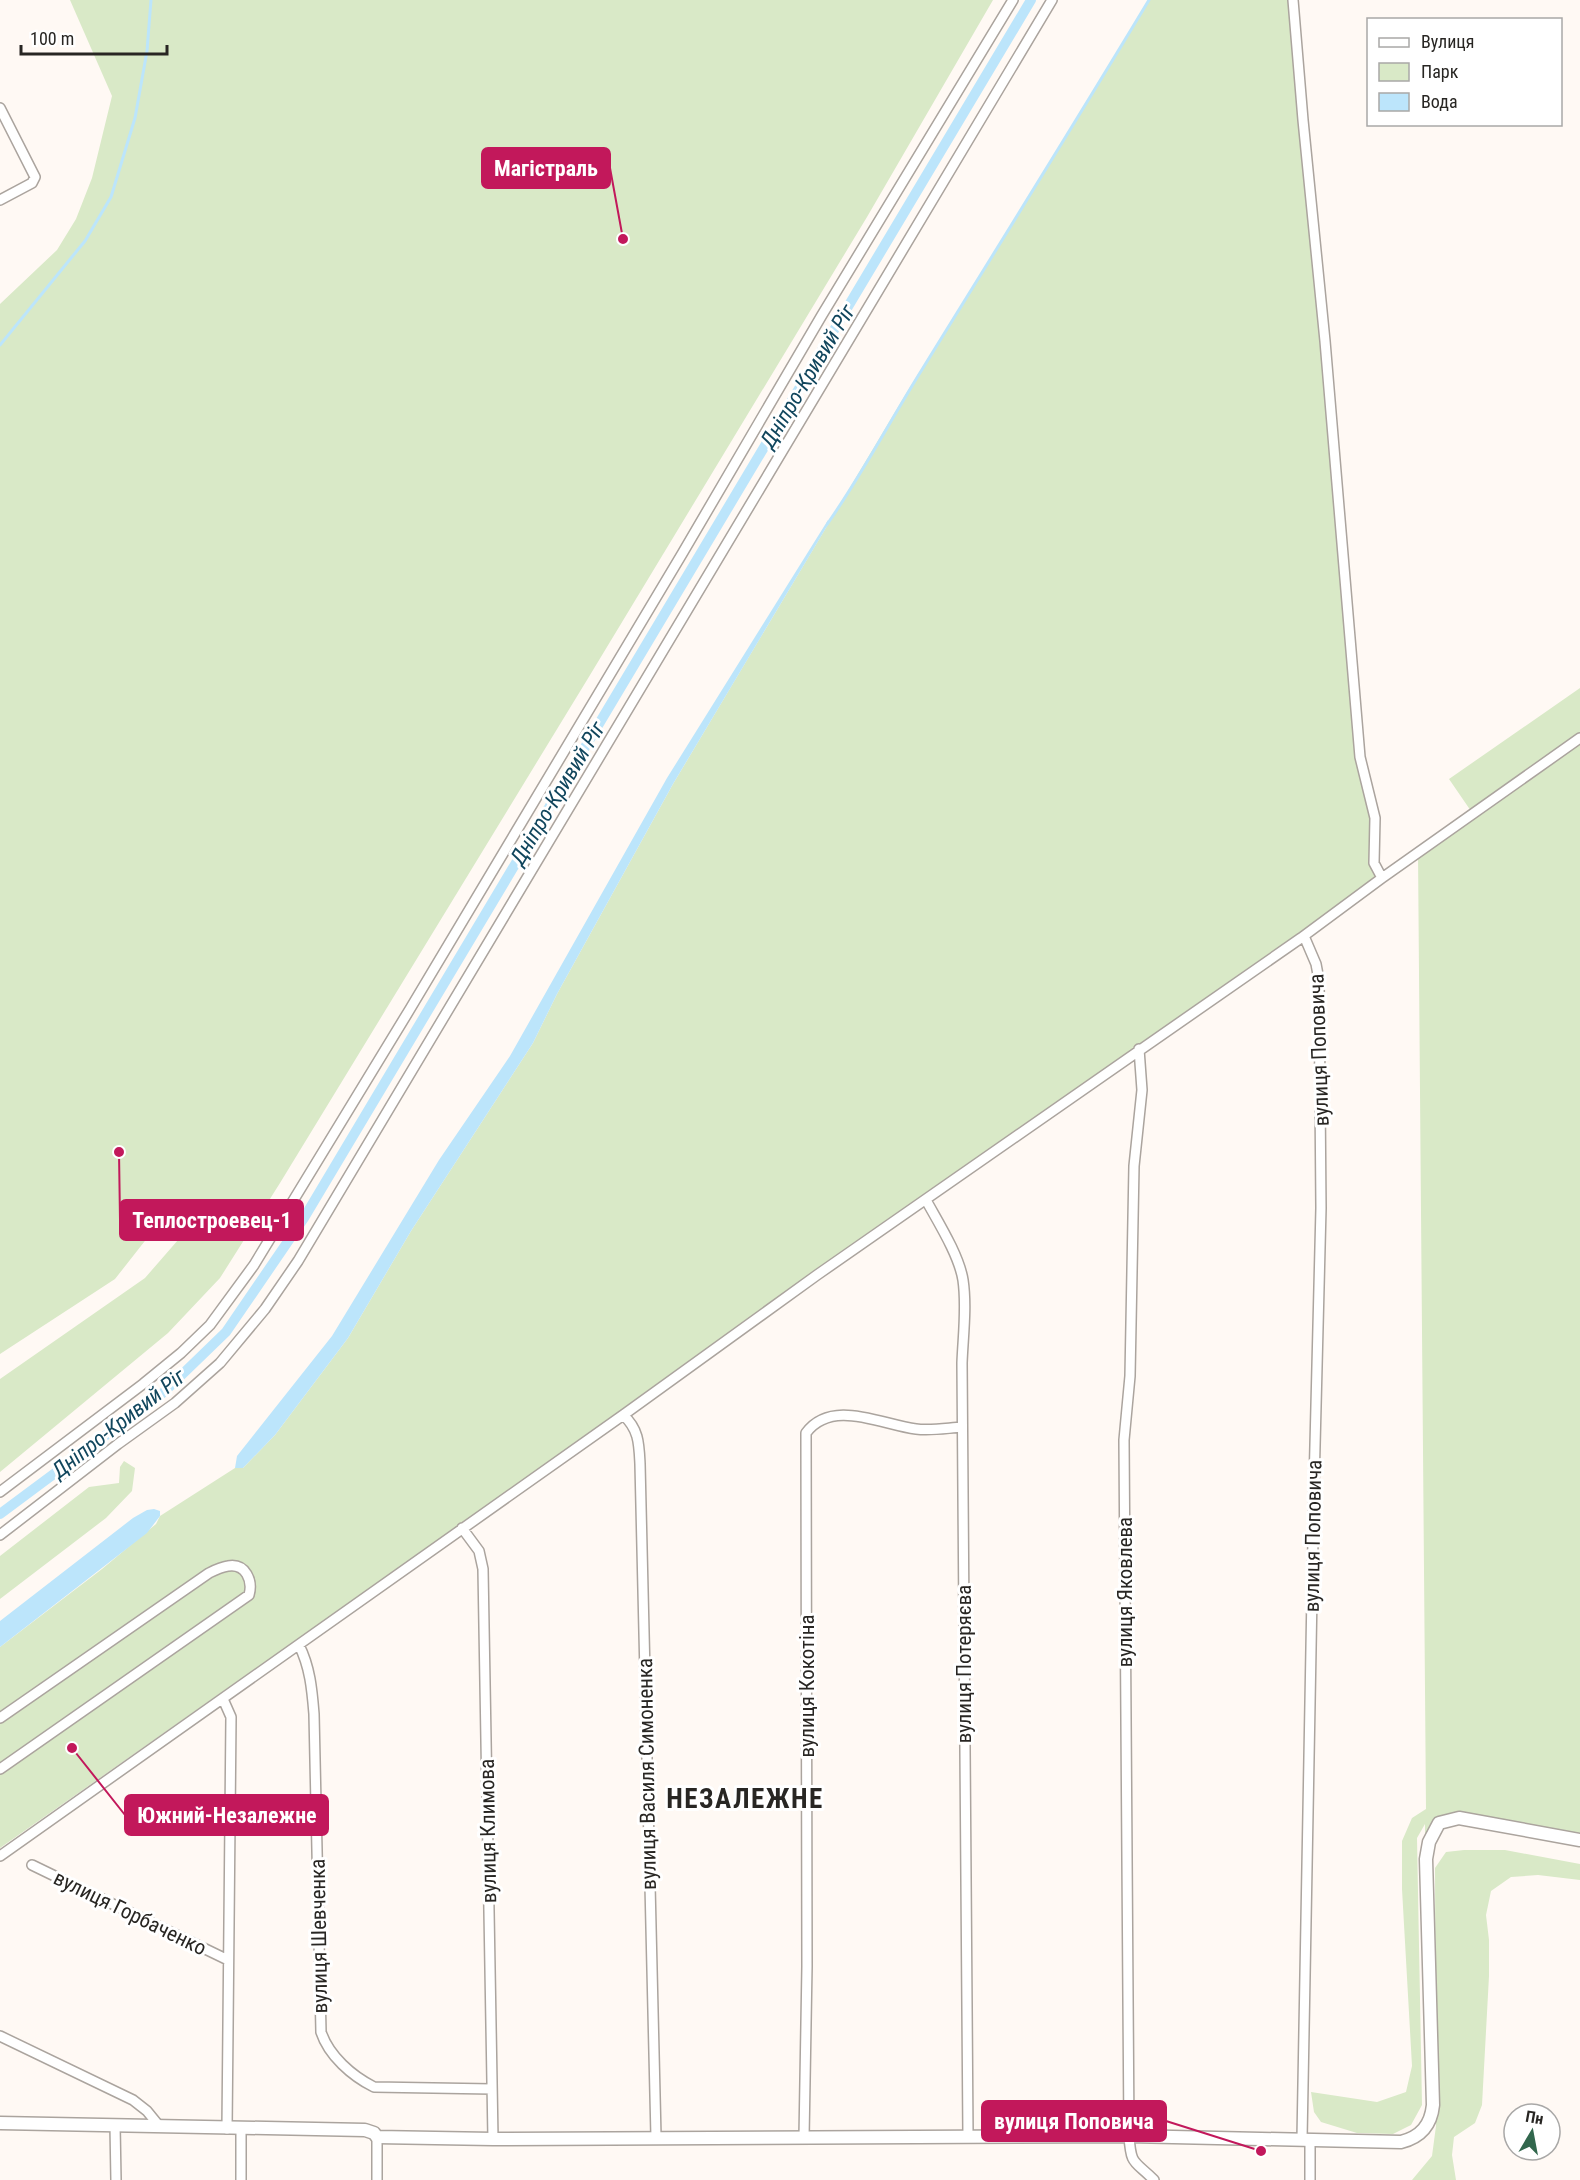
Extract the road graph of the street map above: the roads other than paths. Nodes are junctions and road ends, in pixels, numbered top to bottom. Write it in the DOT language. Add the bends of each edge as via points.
graph roads {
  1 [pos="1013,0"];
  2 [pos="1052,0"];
  3 [pos="1293,0"];
  4 [pos="0,108"];
  5 [pos="0,200"];
  6 [pos="1580,738"];
  7 [pos="1382,878"];
  8 [pos="1304,936"];
  9 [pos="1139,1049"];
  10 [pos="926,1200"];
  11 [pos="623,1415"];
  12 [pos="962,1427"];
  13 [pos="0,1492"];
  14 [pos="462,1528"];
  15 [pos="0,1536"];
  16 [pos="299,1645"];
  17 [pos="223,1699"];
  18 [pos="0,1718"];
  19 [pos="0,1769"];
  20 [pos="1580,1840"];
  21 [pos="0,1856"];
  22 [pos="32,1865"];
  23 [pos="228,1960"];
  24 [pos="0,2036"];
  25 [pos="492,2089"];
  26 [pos="0,2123"];
  27 [pos="115,2125"];
  28 [pos="160,2127"];
  29 [pos="227,2128"];
  30 [pos="241,2128"];
  31 [pos="968,2136"];
  32 [pos="1129,2136"];
  33 [pos="377,2137"];
  34 [pos="656,2138"];
  35 [pos="804,2138"];
  36 [pos="493,2139"];
  37 [pos="1306,2139"];
  38 [pos="116,2180"];
  39 [pos="241,2180"];
  40 [pos="377,2180"];
  41 [pos="1154,2180"];
  42 [pos="1310,2180"];
  1 -- 13 [label="street" via="254,1265 210,1325 181,1353"];
  2 -- 15 [label="street" via="285,1280 220,1363 175,1403"];
  3 -- 7 [label="street" via="1360,757 1375,818 1374,863"];
  4 -- 5 [label="street" via="35,177 32,183"];
  6 -- 7 [label="street"];
  7 -- 8 [label="street"];
  8 -- 9 [label="street"];
  8 -- 37 [label="street, вулиця Поповича" via="1319,980 1321,1208"];
  9 -- 10 [label="street"];
  9 -- 32 [label="street, вулиця Яковлева" via="1142,1090 1134,1167 1130,1376 1124,1440"];
  10 -- 11 [label="street"];
  10 -- 12 [label="street, вулиця Потеряєва" via="962,1277"];
  11 -- 14 [label="street"];
  11 -- 34 [label="street, вулиця Василя Симоненка" via="637,1432 640,1464"];
  12 -- 31 [label="street, вулиця Потеряєва"];
  12 -- 35 [label="street, вулиця Кокотіна" via="915,1429 848,1416 822,1420 806,1433"];
  14 -- 16 [label="street"];
  14 -- 25 [label="street, вулиця Климова" via="478,1551 483,1569"];
  16 -- 17 [label="street"];
  16 -- 25 [label="street, вулиця Шевченка" via="311,1677 314,1714 321,2032 325,2043 361,2080 374,2087"];
  17 -- 21 [label="street"];
  17 -- 23 [label="street" via="231,1717"];
  18 -- 19 [label="street" via="209,1573 229,1565 237,1566 250,1578 249,1596"];
  20 -- 37 [label="street" via="1471,1819 1439,1823 1426,1859 1434,2089 1430,2121 1420,2133 1401,2142"];
  22 -- 23 [label="street, вулиця Горбаченко"];
  23 -- 29 [label="street"];
  24 -- 28 [label="street" via="133,2100"];
  25 -- 36 [label="street, вулиця Климова"];
  26 -- 27 [label="street"];
  27 -- 28 [label="street"];
  27 -- 38 [label="street"];
  28 -- 29 [label="street"];
  29 -- 30 [label="street"];
  30 -- 33 [label="street" via="365,2130"];
  30 -- 39 [label="street"];
  31 -- 32 [label="street"];
  31 -- 35 [label="street"];
  32 -- 37 [label="street"];
  32 -- 41 [label="street, вулиця Яковлева" via="1130,2156"];
  33 -- 36 [label="street"];
  33 -- 40 [label="street"];
  34 -- 35 [label="street"];
  34 -- 36 [label="street"];
  37 -- 42 [label="street, вулиця Поповича"];
}
